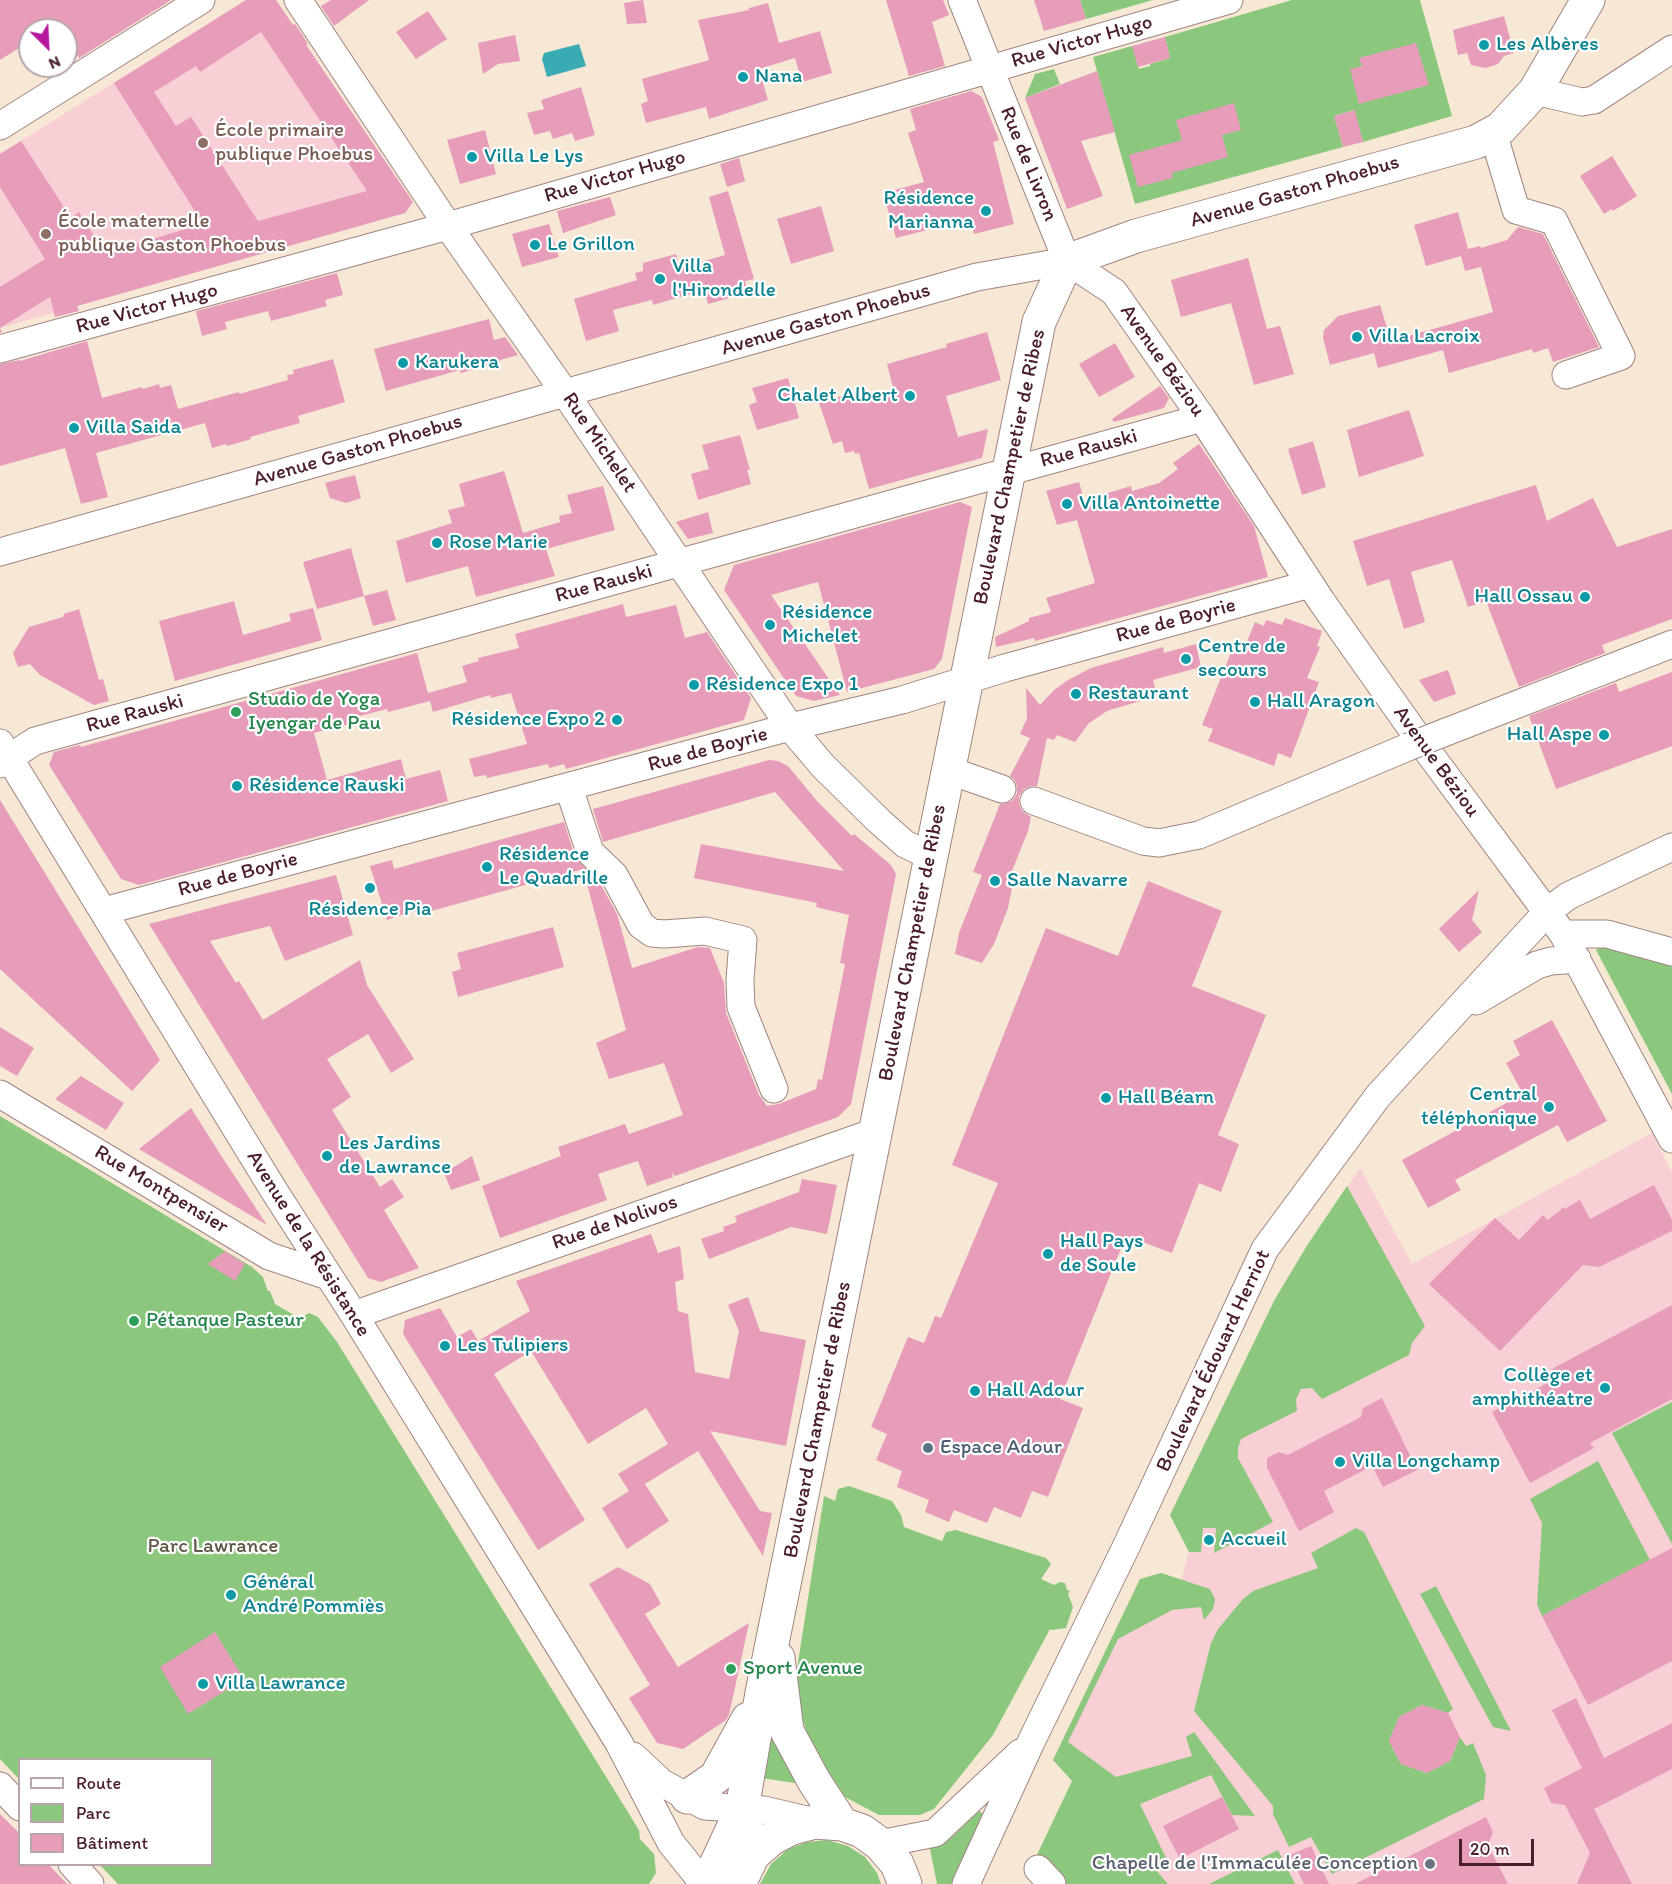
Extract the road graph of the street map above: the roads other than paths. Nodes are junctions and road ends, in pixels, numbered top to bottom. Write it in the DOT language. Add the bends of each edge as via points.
graph roads {
  1 [pos="201,0"];
  2 [pos="298,0"];
  3 [pos="962,0"];
  4 [pos="1229,0"];
  5 [pos="1588,0"];
  6 [pos="1672,49"];
  7 [pos="989,69"];
  8 [pos="1535,91"];
  9 [pos="0,126"];
  10 [pos="1493,133"];
  11 [pos="448,226"];
  12 [pos="1067,261"];
  13 [pos="0,349"];
  14 [pos="1566,375"];
  15 [pos="565,393"];
  16 [pos="1202,418"];
  17 [pos="1008,471"];
  18 [pos="0,552"];
  19 [pos="680,563"];
  20 [pos="1310,584"];
  21 [pos="1672,644"];
  22 [pos="967,680"];
  23 [pos="790,727"];
  24 [pos="3,755"];
  25 [pos="948,770"];
  26 [pos="568,788"];
  27 [pos="1002,789"];
  28 [pos="1034,801"];
  29 [pos="1672,847"];
  30 [pos="930,856"];
  31 [pos="104,911"];
  32 [pos="1546,912"];
  33 [pos="1563,934"];
  34 [pos="1672,952"];
  35 [pos="1577,959"];
  36 [pos="1452,1015"];
  37 [pos="774,1089"];
  38 [pos="0,1094"];
  39 [pos="875,1132"];
  40 [pos="1672,1139"];
  41 [pos="328,1276"];
  42 [pos="354,1315"];
  43 [pos="775,1630"];
  44 [pos="762,1693"];
  45 [pos="1031,1742"];
  46 [pos="619,1743"];
  47 [pos="0,1786"];
  48 [pos="687,1797"];
  49 [pos="18,1805"];
  50 [pos="742,1809"];
  51 [pos="828,1823"];
  52 [pos="880,1844"];
  53 [pos="74,1866"];
  54 [pos="747,1867"];
  55 [pos="90,1884"];
  56 [pos="707,1884"];
  57 [pos="905,1884"];
  58 [pos="966,1884"];
  1 -- 9 [label="street"];
  2 -- 11 [label="street, Rue Michelet"];
  3 -- 7 [label="street, Rue de Livron"];
  4 -- 7 [label="street, Rue Victor Hugo"];
  5 -- 8 [label="main road, Avenue Gaston Phoebus"];
  6 -- 8 [label="street" via="1594,100 1582,102"];
  7 -- 11 [label="street, Rue Victor Hugo"];
  7 -- 12 [label="street, Rue de Livron"];
  8 -- 10 [label="main road, Avenue Gaston Phoebus"];
  10 -- 12 [label="main road, Avenue Gaston Phoebus" via="1476,142 1136,236"];
  10 -- 14 [label="street" via="1516,210 1554,221 1621,357"];
  11 -- 13 [label="street, Rue Victor Hugo"];
  11 -- 15 [label="street, Rue Michelet"];
  12 -- 15 [label="street, Avenue Gaston Phoebus" via="977,277"];
  12 -- 16 [label="street, Avenue Béziou" via="1114,292"];
  12 -- 17 [label="main road, Boulevard Champetier de Ribes" via="1038,322"];
  15 -- 18 [label="street, Avenue Gaston Phoebus"];
  15 -- 19 [label="street, Rue Michelet"];
  16 -- 17 [label="street, Rue Rauski"];
  16 -- 20 [label="street, Avenue Béziou"];
  17 -- 19 [label="street, Rue Rauski"];
  17 -- 22 [label="main road, Boulevard Champetier de Ribes"];
  19 -- 23 [label="street, Rue Michelet"];
  19 -- 24 [label="street, Rue Rauski" via="35,741"];
  20 -- 22 [label="street, Rue de Boyrie"];
  20 -- 32 [label="street, Avenue Béziou"];
  21 -- 28 [label="street, bridge" via="1408,747 1198,835 1159,843 1143,841"];
  22 -- 23 [label="street, Rue de Boyrie"];
  22 -- 25 [label="main road, Boulevard Champetier de Ribes"];
  23 -- 26 [label="street, Rue de Boyrie"];
  23 -- 30 [label="street, Rue Michelet" via="879,821 905,844"];
  24 -- 31 [label="street, Avenue de la Résistance"];
  25 -- 27 [label="street"];
  25 -- 30 [label="main road, Boulevard Champetier de Ribes"];
  26 -- 31 [label="street, Rue de Boyrie"];
  26 -- 37 [label="street" via="590,852 614,875 641,925 652,933 705,931 743,940 741,1007"];
  29 -- 32 [label="street, Boulevard Édouard Herriot" via="1568,896"];
  30 -- 39 [label="main road, Boulevard Champetier de Ribes"];
  31 -- 41 [label="street, Avenue de la Résistance"];
  32 -- 33 [label="street, Avenue Béziou"];
  32 -- 36 [label="street, Boulevard Édouard Herriot"];
  33 -- 34 [label="street" via="1607,934"];
  33 -- 35 [label="street, Avenue Béziou"];
  35 -- 36 [label="street, Boulevard Édouard Herriot" via="1537,965"];
  35 -- 40 [label="street, Avenue Béziou"];
  36 -- 45 [label="street, Boulevard Édouard Herriot" via="1378,1096 1265,1249"];
  38 -- 41 [label="street, Rue Montpensier" via="269,1256"];
  39 -- 42 [label="street, Rue de Nolivos"];
  39 -- 43 [label="main road, Boulevard Champetier de Ribes"];
  41 -- 42 [label="street, Avenue de la Résistance"];
  42 -- 46 [label="street, Avenue de la Résistance"];
  43 -- 44 [label="main road, Boulevard Champetier de Ribes"];
  43 -- 51 [label="main road, Boulevard Champetier de Ribes" via="787,1731 814,1780"];
  44 -- 48 [label="main road" via="716,1778"];
  44 -- 50 [label="main road, Boulevard Champetier de Ribes"];
  45 -- 52 [label="street, Boulevard Édouard Herriot" via="935,1833"];
  45 -- 58 [label="street, Boulevard Édouard Herriot"];
  46 -- 48 [label="street, Avenue de la Résistance" via="662,1783"];
  46 -- 56 [label="street, Avenue de la Résistance" via="671,1843"];
  47 -- 49 [label="street"];
  48 -- 50 [label="street, Avenue de la Résistance" via="705,1806"];
  50 -- 51 [label="street, Avenue de la Résistance"];
  50 -- 54 [label="main road, Boulevard Champetier de Ribes"];
  50 -- 56 [label="main road"];
  51 -- 52 [label="main road" via="862,1831"];
  51 -- 54 [label="main road" via="792,1828 771,1839"];
  52 -- 57 [label="main road" via="897,1864"];
  53 -- 55 [label="street"];
  54 -- 56 [label="main road"];
}
